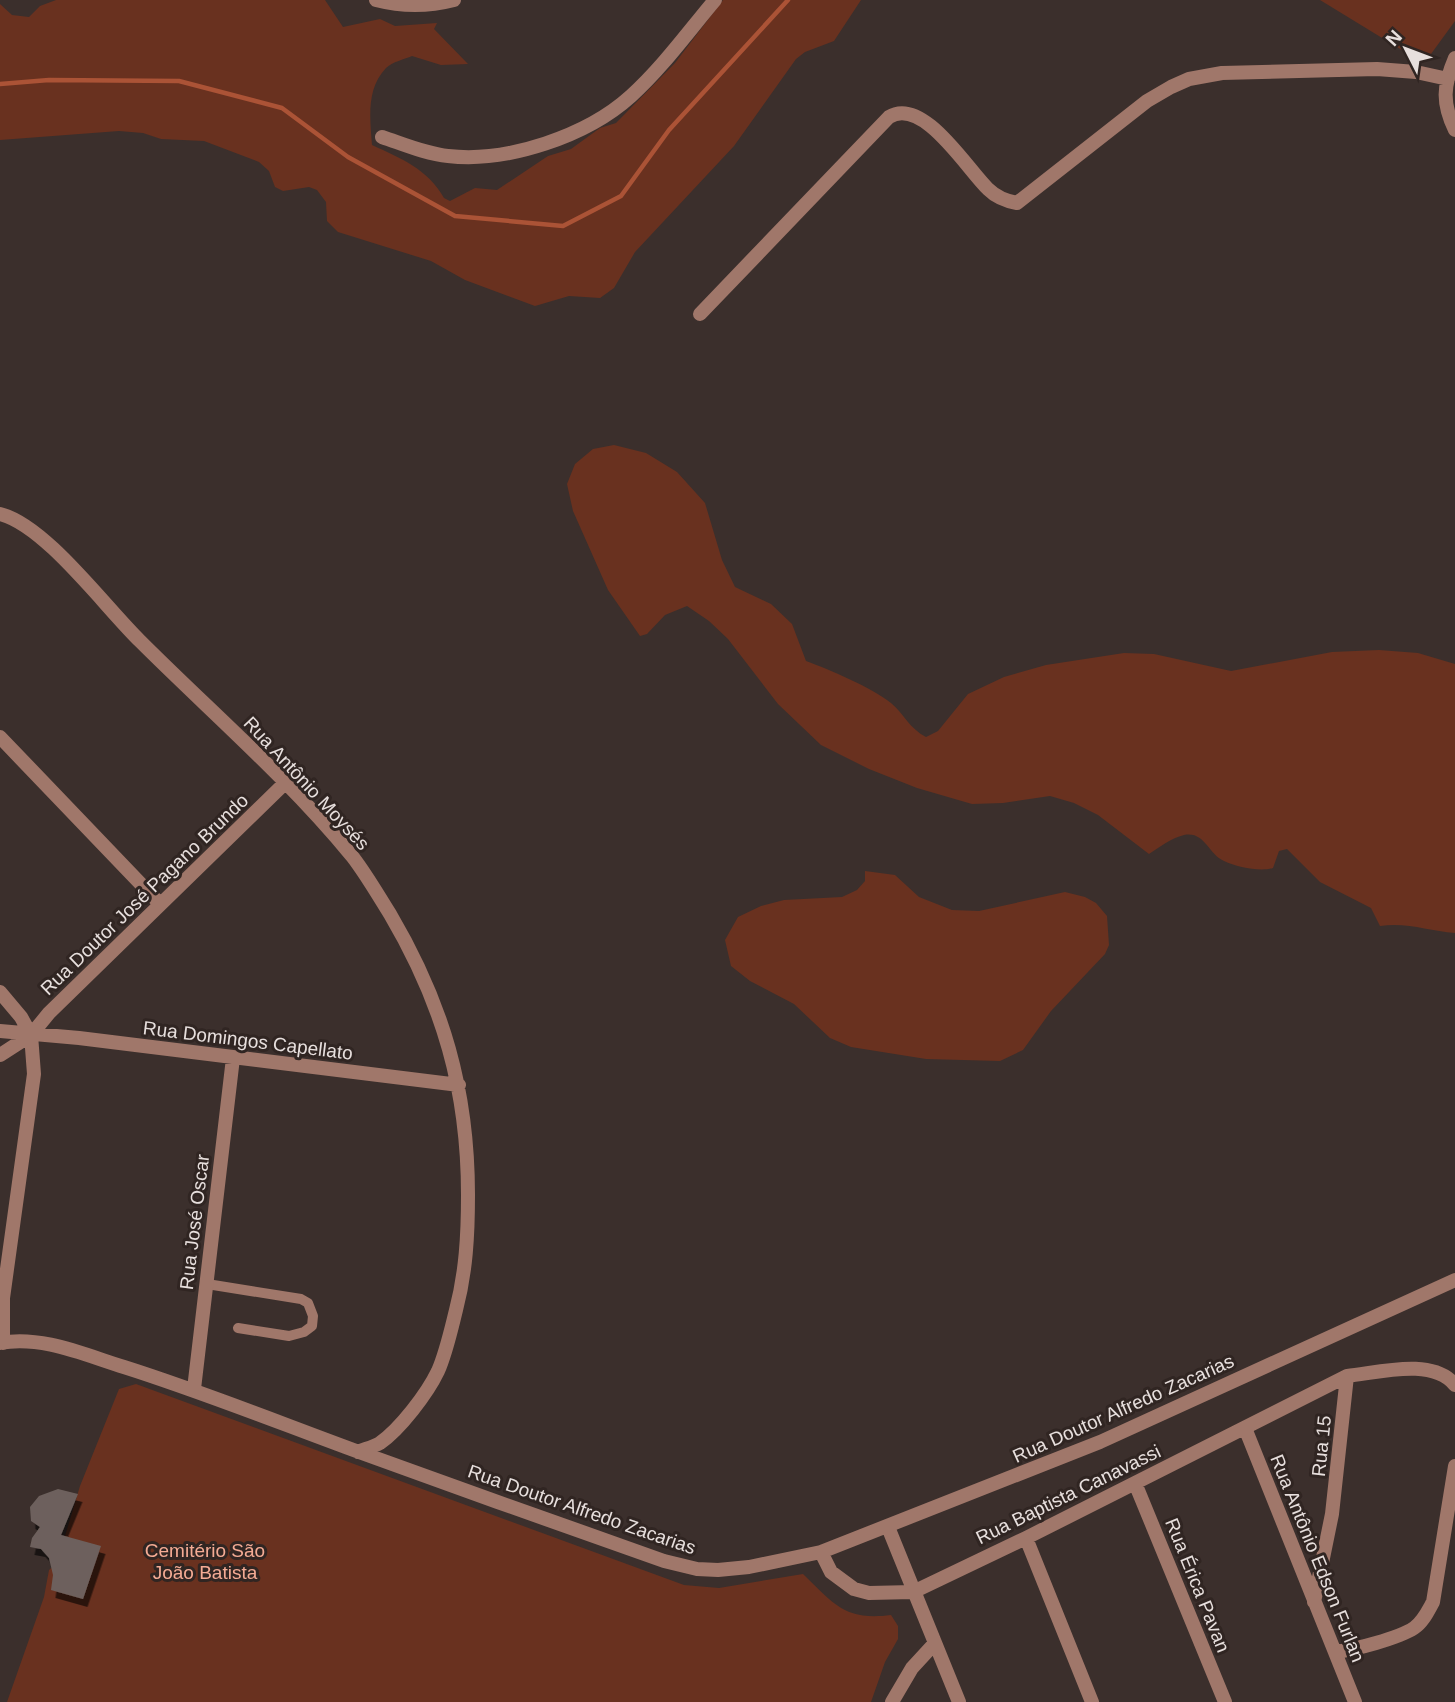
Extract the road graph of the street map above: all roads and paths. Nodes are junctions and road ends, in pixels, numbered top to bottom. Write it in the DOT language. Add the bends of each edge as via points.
graph roads {
  1 [pos="376,0"];
  2 [pos="454,0"];
  3 [pos="715,0"];
  4 [pos="1455,58"];
  5 [pos="1452,82"];
  6 [pos="1455,130"];
  7 [pos="382,137"];
  8 [pos="700,314"];
  9 [pos="0,514"];
  10 [pos="0,737"];
  11 [pos="285,783"];
  12 [pos="160,904"];
  13 [pos="0,992"];
  14 [pos="0,1031"];
  15 [pos="31,1035"];
  16 [pos="0,1055"];
  17 [pos="233,1058"];
  18 [pos="459,1085"];
  19 [pos="1455,1280"];
  20 [pos="206,1284"];
  21 [pos="238,1328"];
  22 [pos="2,1343"];
  23 [pos="1347,1376"];
  24 [pos="1455,1385"];
  25 [pos="194,1389"];
  26 [pos="1245,1428"];
  27 [pos="358,1452"];
  28 [pos="1455,1466"];
  29 [pos="1135,1483"];
  30 [pos="888,1527"];
  31 [pos="1026,1538"];
  32 [pos="821,1552"];
  33 [pos="913,1592"];
  34 [pos="1314,1602"];
  35 [pos="935,1643"];
  36 [pos="1335,1652"];
  37 [pos="892,1702"];
  38 [pos="959,1702"];
  39 [pos="1092,1702"];
  40 [pos="1225,1702"];
  41 [pos="1354,1702"];
  1 -- 2 [label="street" via="424,6"];
  3 -- 7 [label="street" via="631,96 590,125 521,151 480,157 447,156"];
  4 -- 5 [label="street"];
  5 -- 6 [label="street" via="1444,98"];
  5 -- 8 [label="street" via="1416,72 1377,69 1189,79 1147,101 1017,203 989,191 925,122 908,112 897,112"];
  9 -- 11 [label="street, Rua Antônio Moysés" via="25,524 48,543"];
  10 -- 12 [label="street"];
  11 -- 12 [label="street, Rua Doutor José Pagano Brundo"];
  11 -- 18 [label="street, Rua Antônio Moysés" via="354,858 405,940 424,975"];
  12 -- 15 [label="street, Rua Doutor José Pagano Brundo"];
  13 -- 15 [label="street"];
  14 -- 15 [label="street"];
  15 -- 16 [label="street, Rua Doutor José Pagano Brundo"];
  15 -- 17 [label="street, Rua Domingos Capellato"];
  15 -- 22 [label="street" via="33,1086 3,1298"];
  17 -- 18 [label="street, Rua Domingos Capellato"];
  17 -- 20 [label="street, Rua José Oscar"];
  18 -- 27 [label="street, Rua Antônio Moysés" via="468,1155 468,1241 451,1328 438,1371 421,1397 379,1444"];
  19 -- 30 [label="street, Rua Doutor Alfredo Zacarias" via="1100,1441"];
  20 -- 21 [label="lane" via="300,1299 308,1303 313,1316 312,1326 298,1335"];
  20 -- 25 [label="street, Rua José Oscar"];
  22 -- 25 [label="street, Rua Doutor Alfredo Zacarias" via="43,1343"];
  23 -- 24 [label="street, Rua Baptista Canavassi" via="1378,1370 1427,1370"];
  23 -- 26 [label="street, Rua Baptista Canavassi"];
  23 -- 34 [label="street, Rua 15" via="1332,1514"];
  25 -- 27 [label="street, Rua Doutor Alfredo Zacarias"];
  26 -- 29 [label="street, Rua Baptista Canavassi"];
  26 -- 34 [label="street, Rua Antônio Edson Furlan"];
  27 -- 32 [label="street, Rua Doutor Alfredo Zacarias" via="697,1569 749,1567"];
  28 -- 36 [label="street" via="1427,1615 1413,1628"];
  29 -- 31 [label="street, Rua Baptista Canavassi"];
  29 -- 40 [label="street, Rua Érica Pavan"];
  30 -- 32 [label="street, Rua Doutor Alfredo Zacarias"];
  30 -- 33 [label="street"];
  31 -- 33 [label="street, Rua Baptista Canavassi"];
  31 -- 39 [label="street"];
  32 -- 33 [label="street" via="831,1572 854,1589"];
  33 -- 35 [label="street"];
  34 -- 36 [label="street, Rua Antônio Edson Furlan"];
  35 -- 37 [label="street" via="912,1668"];
  35 -- 38 [label="street"];
  36 -- 41 [label="street, Rua Antônio Edson Furlan"];
}
